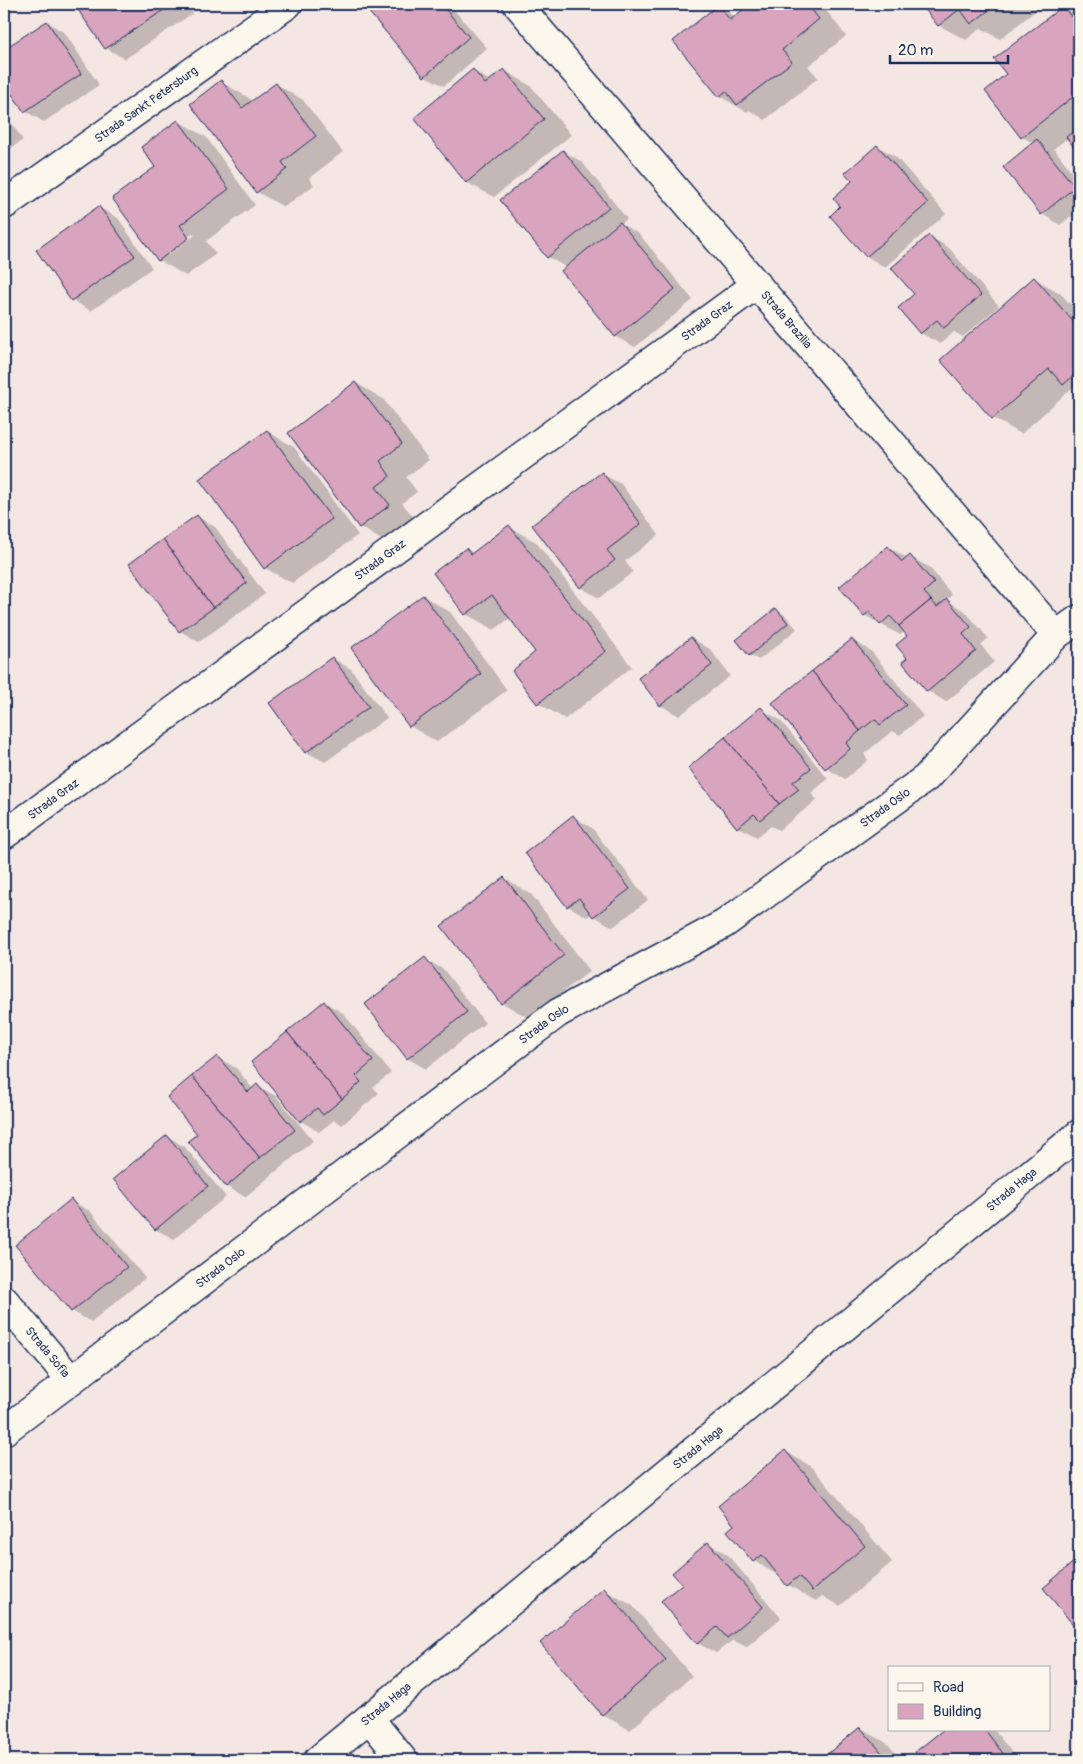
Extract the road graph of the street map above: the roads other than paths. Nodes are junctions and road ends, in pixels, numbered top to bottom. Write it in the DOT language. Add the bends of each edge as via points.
graph roads {
  1 [pos="288,4"];
  2 [pos="517,4"];
  3 [pos="4,205"];
  4 [pos="757,284"];
  5 [pos="1079,619"];
  6 [pos="1056,635"];
  7 [pos="4,835"];
  8 [pos="1079,1134"];
  9 [pos="4,1300"];
  10 [pos="71,1380"];
  11 [pos="4,1431"];
  12 [pos="369,1718"];
  13 [pos="318,1760"];
  14 [pos="403,1760"];
  1 -- 3 [label="street, Strada Sankt Petersburg"];
  2 -- 4 [label="street, Strada Brazilia"];
  4 -- 6 [label="street, Strada Brazilia"];
  4 -- 7 [label="street, Strada Graz"];
  5 -- 6 [label="street, Strada Oslo"];
  6 -- 10 [label="street, Strada Oslo" via="926,778 724,924 558,1013"];
  8 -- 12 [label="street, Strada Haga"];
  9 -- 10 [label="street, Strada Sofia"];
  10 -- 11 [label="street, Strada Oslo"];
  12 -- 13 [label="street, Strada Haga"];
  12 -- 14 [label="street"];
}
